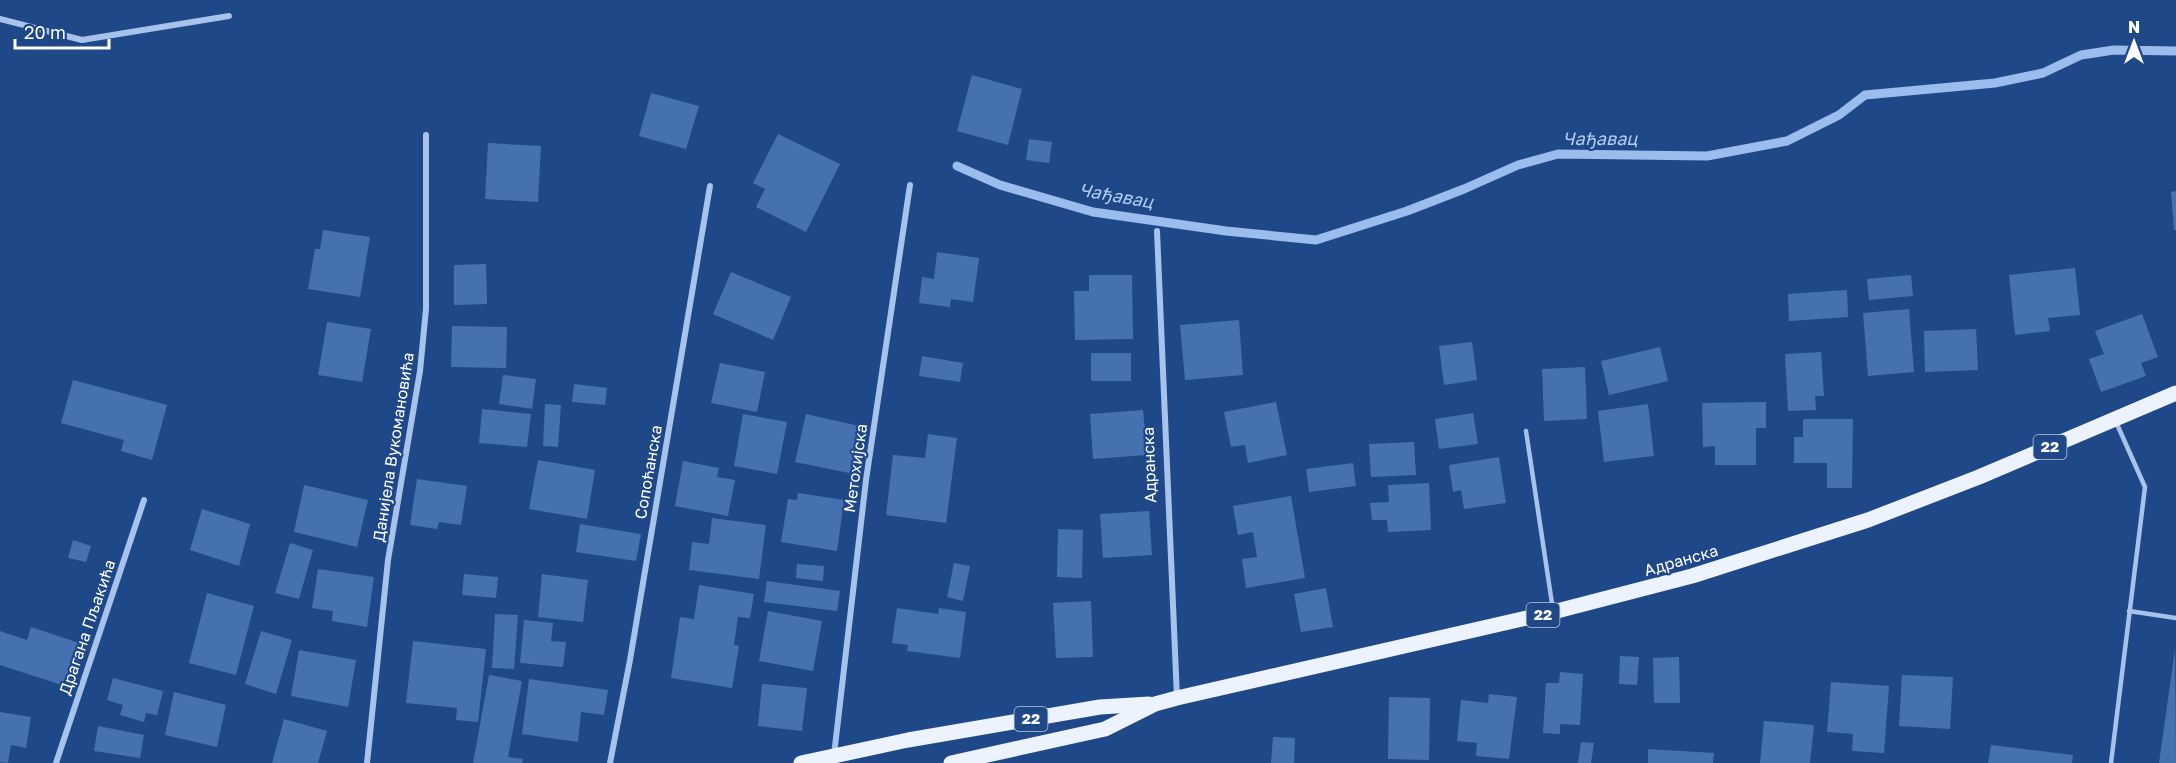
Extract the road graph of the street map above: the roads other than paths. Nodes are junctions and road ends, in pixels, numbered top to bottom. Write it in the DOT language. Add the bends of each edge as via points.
graph roads {
  1 [pos="229,16"];
  2 [pos="0,19"];
  3 [pos="426,135"];
  4 [pos="910,185"];
  5 [pos="710,186"];
  6 [pos="1157,231"];
  7 [pos="2176,393"];
  8 [pos="2115,420"];
  9 [pos="1526,430"];
  10 [pos="144,500"];
  11 [pos="2129,611"];
  12 [pos="1553,612"];
  13 [pos="2176,618"];
  14 [pos="1177,698"];
  15 [pos="1155,704"];
  16 [pos="834,756"];
  17 [pos="56,763"];
  18 [pos="367,763"];
  19 [pos="610,763"];
  20 [pos="801,763"];
  21 [pos="951,763"];
  22 [pos="2111,763"];
  1 -- 2 [label="street" via="82,40"];
  3 -- 18 [label="street, Данијела Вукомановића" via="426,309 388,560"];
  4 -- 16 [label="street, Метохијска" via="866,480"];
  5 -- 19 [label="street, Сопоћанска"];
  6 -- 14 [label="street, Адранска"];
  7 -- 8 [label="main road, Адранска / 22"];
  8 -- 11 [label="lane" via="2145,487"];
  8 -- 12 [label="main road, Адранска / 22" via="1868,520 1692,576"];
  9 -- 12 [label="lane"];
  10 -- 17 [label="street, Драгана Пљакића"];
  11 -- 13 [label="lane"];
  11 -- 22 [label="lane"];
  12 -- 14 [label="main road, Адранска / 22"];
  14 -- 15 [label="main road, Адранска / 22"];
  15 -- 16 [label="main road, Адранска / 22" via="1100,707"];
  15 -- 21 [label="main road, Адранска / 22" via="1105,729"];
  16 -- 20 [label="main road, Адранска / 22"];
}
